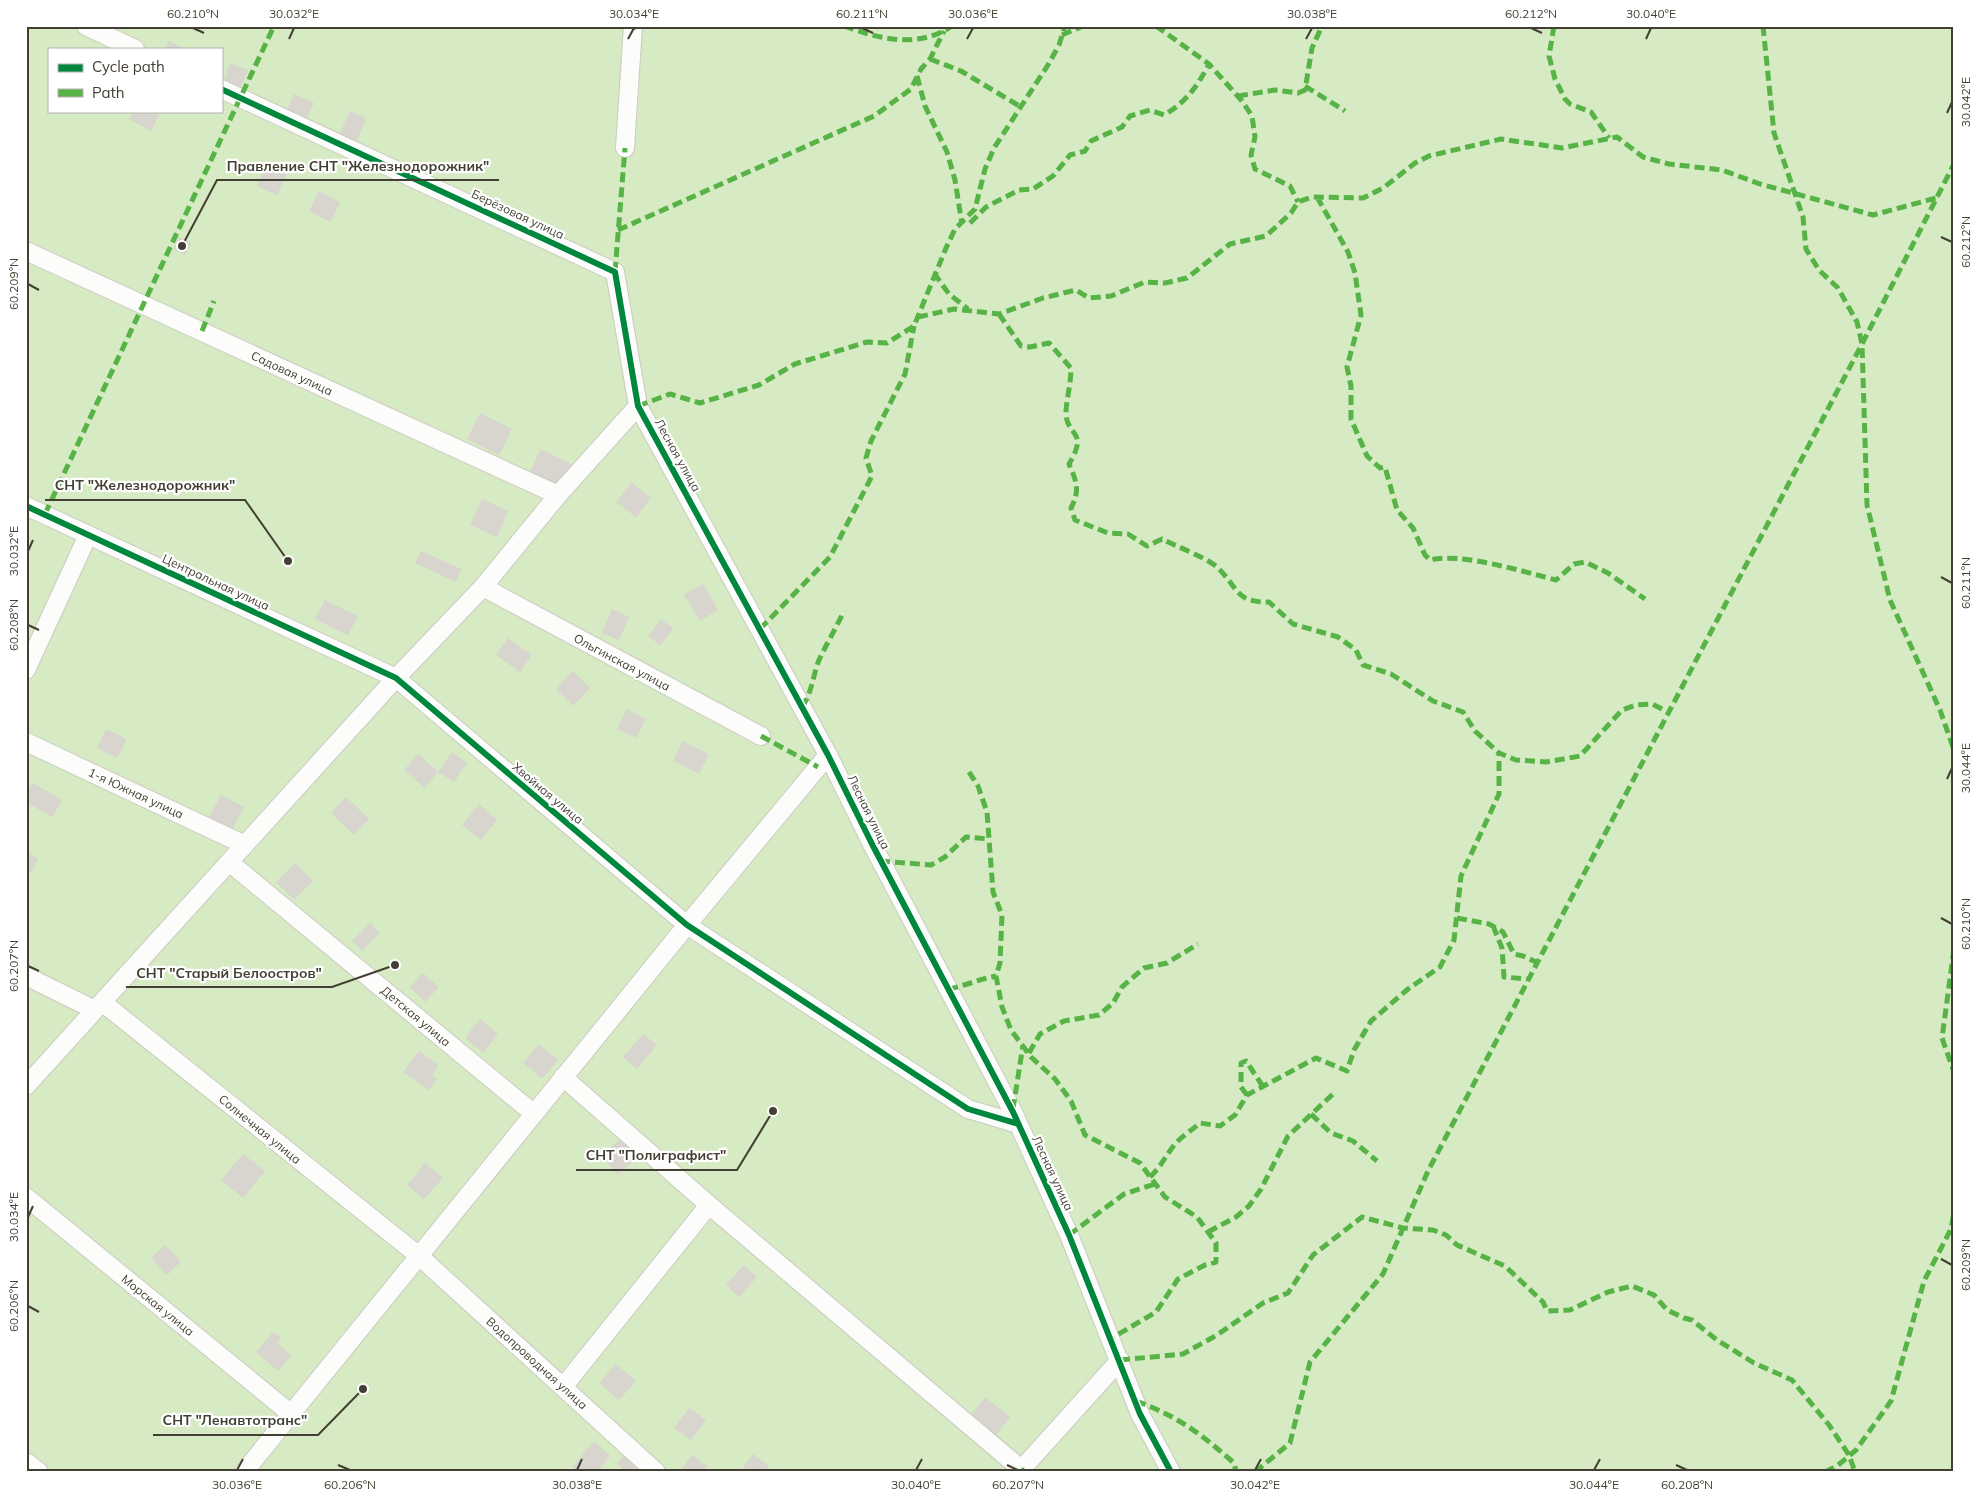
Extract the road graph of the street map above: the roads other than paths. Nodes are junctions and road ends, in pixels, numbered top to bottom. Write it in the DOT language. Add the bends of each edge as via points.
graph roads {
  1 [pos="86,26"];
  2 [pos="633,26"];
  3 [pos="133,48"];
  4 [pos="222,89"];
  5 [pos="625,148"];
  6 [pos="26,251"];
  7 [pos="615,272"];
  8 [pos="638,406"];
  9 [pos="558,495"];
  10 [pos="26,506"];
  11 [pos="88,535"];
  12 [pos="483,588"];
  13 [pos="26,670"];
  14 [pos="396,678"];
  15 [pos="761,736"];
  16 [pos="26,742"];
  17 [pos="828,754"];
  18 [pos="245,845"];
  19 [pos="229,862"];
  20 [pos="687,924"];
  21 [pos="26,976"];
  22 [pos="99,1006"];
  23 [pos="563,1077"];
  24 [pos="26,1086"];
  25 [pos="533,1113"];
  26 [pos="1018,1124"];
  27 [pos="26,1197"];
  28 [pos="709,1205"];
  29 [pos="418,1256"];
  30 [pos="1120,1360"];
  31 [pos="563,1387"];
  32 [pos="290,1413"];
  33 [pos="26,1462"];
  34 [pos="1020,1470"];
  35 [pos="39,1472"];
  36 [pos="244,1472"];
  37 [pos="656,1472"];
  38 [pos="1171,1472"];
  1 -- 3 [label="street"];
  2 -- 5 [label="street"];
  4 -- 7 [label="street, Берёзовая улица"];
  6 -- 9 [label="street, Садовая улица"];
  7 -- 8 [label="street, Лесная улица"];
  8 -- 9 [label="street"];
  8 -- 17 [label="street, Лесная улица"];
  9 -- 12 [label="street"];
  10 -- 11 [label="street, Центральная улица"];
  11 -- 13 [label="street"];
  11 -- 14 [label="street, Центральная улица"];
  12 -- 14 [label="street"];
  12 -- 15 [label="street, Ольгинская улица"];
  14 -- 18 [label="street"];
  14 -- 20 [label="street, Хвойная улица"];
  16 -- 18 [label="street, 1-я Южная улица"];
  17 -- 20 [label="street"];
  17 -- 26 [label="street, Лесная улица"];
  18 -- 19 [label="street"];
  19 -- 22 [label="street"];
  19 -- 25 [label="street, Детская улица"];
  20 -- 23 [label="street"];
  20 -- 26 [label="street, Хвойная улица" via="968,1109"];
  21 -- 22 [label="street, Солнечная улица"];
  22 -- 24 [label="street"];
  22 -- 29 [label="street, Солнечная улица"];
  23 -- 25 [label="street"];
  23 -- 28 [label="street"];
  25 -- 29 [label="street"];
  26 -- 30 [label="street, Лесная улица" via="1069,1235"];
  27 -- 32 [label="street, Морская улица"];
  28 -- 31 [label="street"];
  28 -- 34 [label="street"];
  29 -- 31 [label="street, Водопроводная улица"];
  29 -- 32 [label="street"];
  30 -- 34 [label="street"];
  30 -- 38 [label="street, Лесная улица" via="1140,1414"];
  31 -- 37 [label="street, Водопроводная улица"];
  32 -- 36 [label="street"];
  33 -- 35 [label="street"];
}
